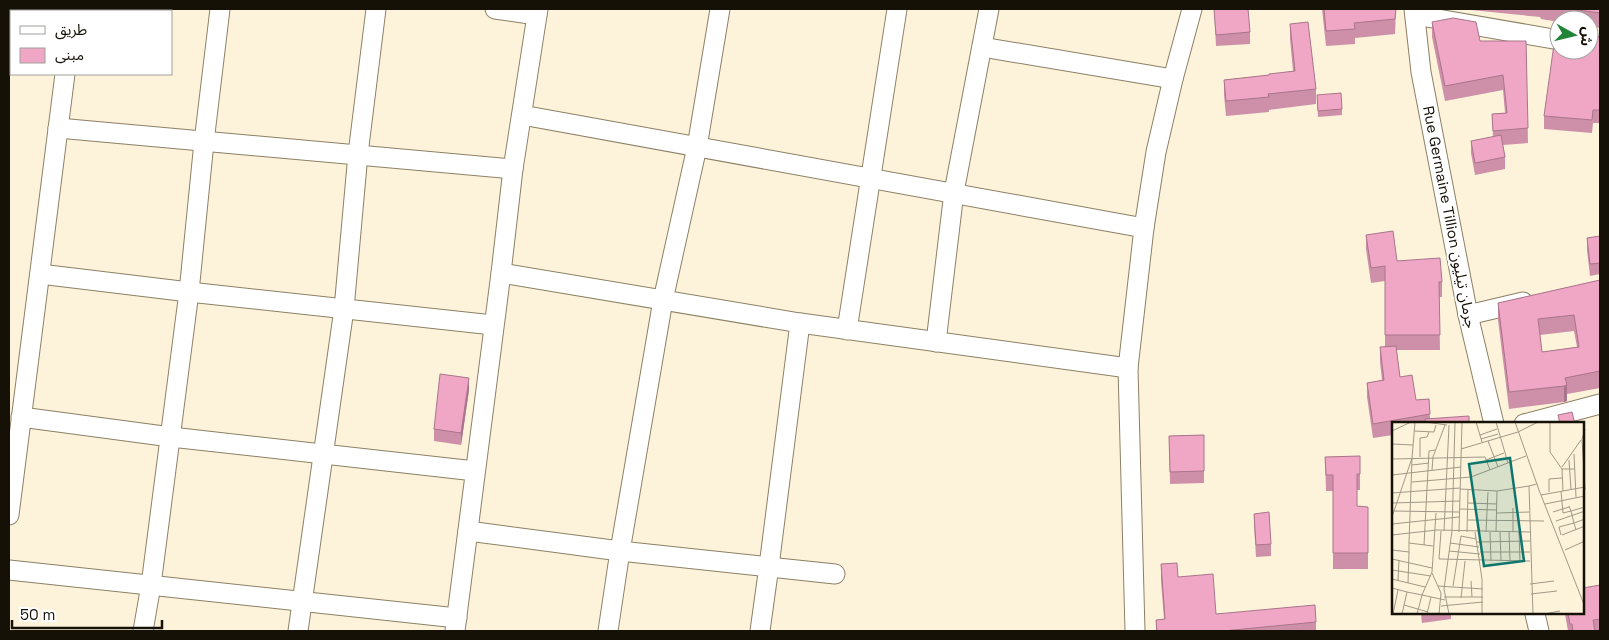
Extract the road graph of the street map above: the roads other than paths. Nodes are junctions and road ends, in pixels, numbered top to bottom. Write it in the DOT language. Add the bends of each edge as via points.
graph roads {
  1 [pos="220,9"];
  2 [pos="376,9"];
  3 [pos="495,9"];
  4 [pos="720,9"];
  5 [pos="898,9"];
  6 [pos="989,9"];
  7 [pos="1192,9"];
  8 [pos="538,12"];
  9 [pos="1414,12"];
  10 [pos="1549,38"];
  11 [pos="982,47"];
  12 [pos="65,75"];
  13 [pos="1173,79"];
  14 [pos="522,115"];
  15 [pos="58,128"];
  16 [pos="204,142"];
  17 [pos="696,147"];
  18 [pos="358,154"];
  19 [pos="513,169"];
  20 [pos="870,178"];
  21 [pos="954,192"];
  22 [pos="1144,228"];
  23 [pos="501,273"];
  24 [pos="40,274"];
  25 [pos="189,292"];
  26 [pos="1544,298"];
  27 [pos="663,300"];
  28 [pos="344,309"];
  29 [pos="1468,315"];
  30 [pos="800,323"];
  31 [pos="493,325"];
  32 [pos="847,330"];
  33 [pos="936,342"];
  34 [pos="1128,368"];
  35 [pos="1600,404"];
  36 [pos="21,417"];
  37 [pos="1494,422"];
  38 [pos="1532,422"];
  39 [pos="171,437"];
  40 [pos="324,454"];
  41 [pos="475,471"];
  42 [pos="9,515"];
  43 [pos="468,530"];
  44 [pos="620,551"];
  45 [pos="770,566"];
  46 [pos="9,570"];
  47 [pos="835,574"];
  48 [pos="151,585"];
  49 [pos="302,602"];
  50 [pos="1535,615"];
  51 [pos="456,625"];
  52 [pos="144,631"];
  53 [pos="298,631"];
  54 [pos="608,631"];
  55 [pos="760,631"];
  56 [pos="1135,631"];
  57 [pos="1539,631"];
  1 -- 16 [label="street"];
  2 -- 18 [label="street"];
  3 -- 8 [label="street"];
  4 -- 17 [label="street"];
  5 -- 20 [label="street"];
  6 -- 11 [label="street"];
  7 -- 13 [label="street"];
  8 -- 14 [label="street"];
  9 -- 10 [label="street"];
  9 -- 29 [label="street, Rue Germaine Tillion جرمان تيليون" via="1421,72"];
  11 -- 13 [label="street"];
  11 -- 21 [label="street"];
  12 -- 15 [label="street"];
  13 -- 22 [label="street" via="1156,152"];
  14 -- 17 [label="street"];
  14 -- 19 [label="street"];
  15 -- 16 [label="street"];
  15 -- 24 [label="street"];
  16 -- 18 [label="street"];
  16 -- 25 [label="street"];
  17 -- 20 [label="street"];
  17 -- 27 [label="street"];
  18 -- 19 [label="street"];
  18 -- 28 [label="street"];
  19 -- 23 [label="street"];
  20 -- 21 [label="street"];
  20 -- 32 [label="street"];
  21 -- 22 [label="street"];
  21 -- 33 [label="street"];
  22 -- 34 [label="street"];
  23 -- 27 [label="street"];
  23 -- 31 [label="street"];
  24 -- 25 [label="street"];
  24 -- 36 [label="street"];
  25 -- 28 [label="street"];
  25 -- 39 [label="street"];
  26 -- 29 [label="street"];
  27 -- 30 [label="street"];
  27 -- 44 [label="street"];
  28 -- 31 [label="street"];
  28 -- 40 [label="street"];
  29 -- 37 [label="street, Rue Germaine Tillion جرمان تيليون"];
  30 -- 32 [label="street"];
  30 -- 45 [label="street"];
  31 -- 41 [label="street"];
  32 -- 33 [label="street"];
  33 -- 34 [label="street"];
  34 -- 56 [label="street"];
  35 -- 38 [label="street"];
  36 -- 39 [label="street"];
  36 -- 42 [label="street"];
  39 -- 40 [label="street"];
  39 -- 48 [label="street"];
  40 -- 41 [label="street"];
  40 -- 49 [label="street"];
  41 -- 43 [label="street"];
  43 -- 44 [label="street"];
  43 -- 51 [label="street"];
  44 -- 45 [label="street"];
  44 -- 54 [label="street"];
  45 -- 47 [label="street"];
  45 -- 55 [label="street"];
  46 -- 48 [label="street"];
  48 -- 49 [label="street"];
  48 -- 52 [label="street"];
  49 -- 51 [label="street"];
  49 -- 53 [label="street"];
  50 -- 57 [label="street"];
}
